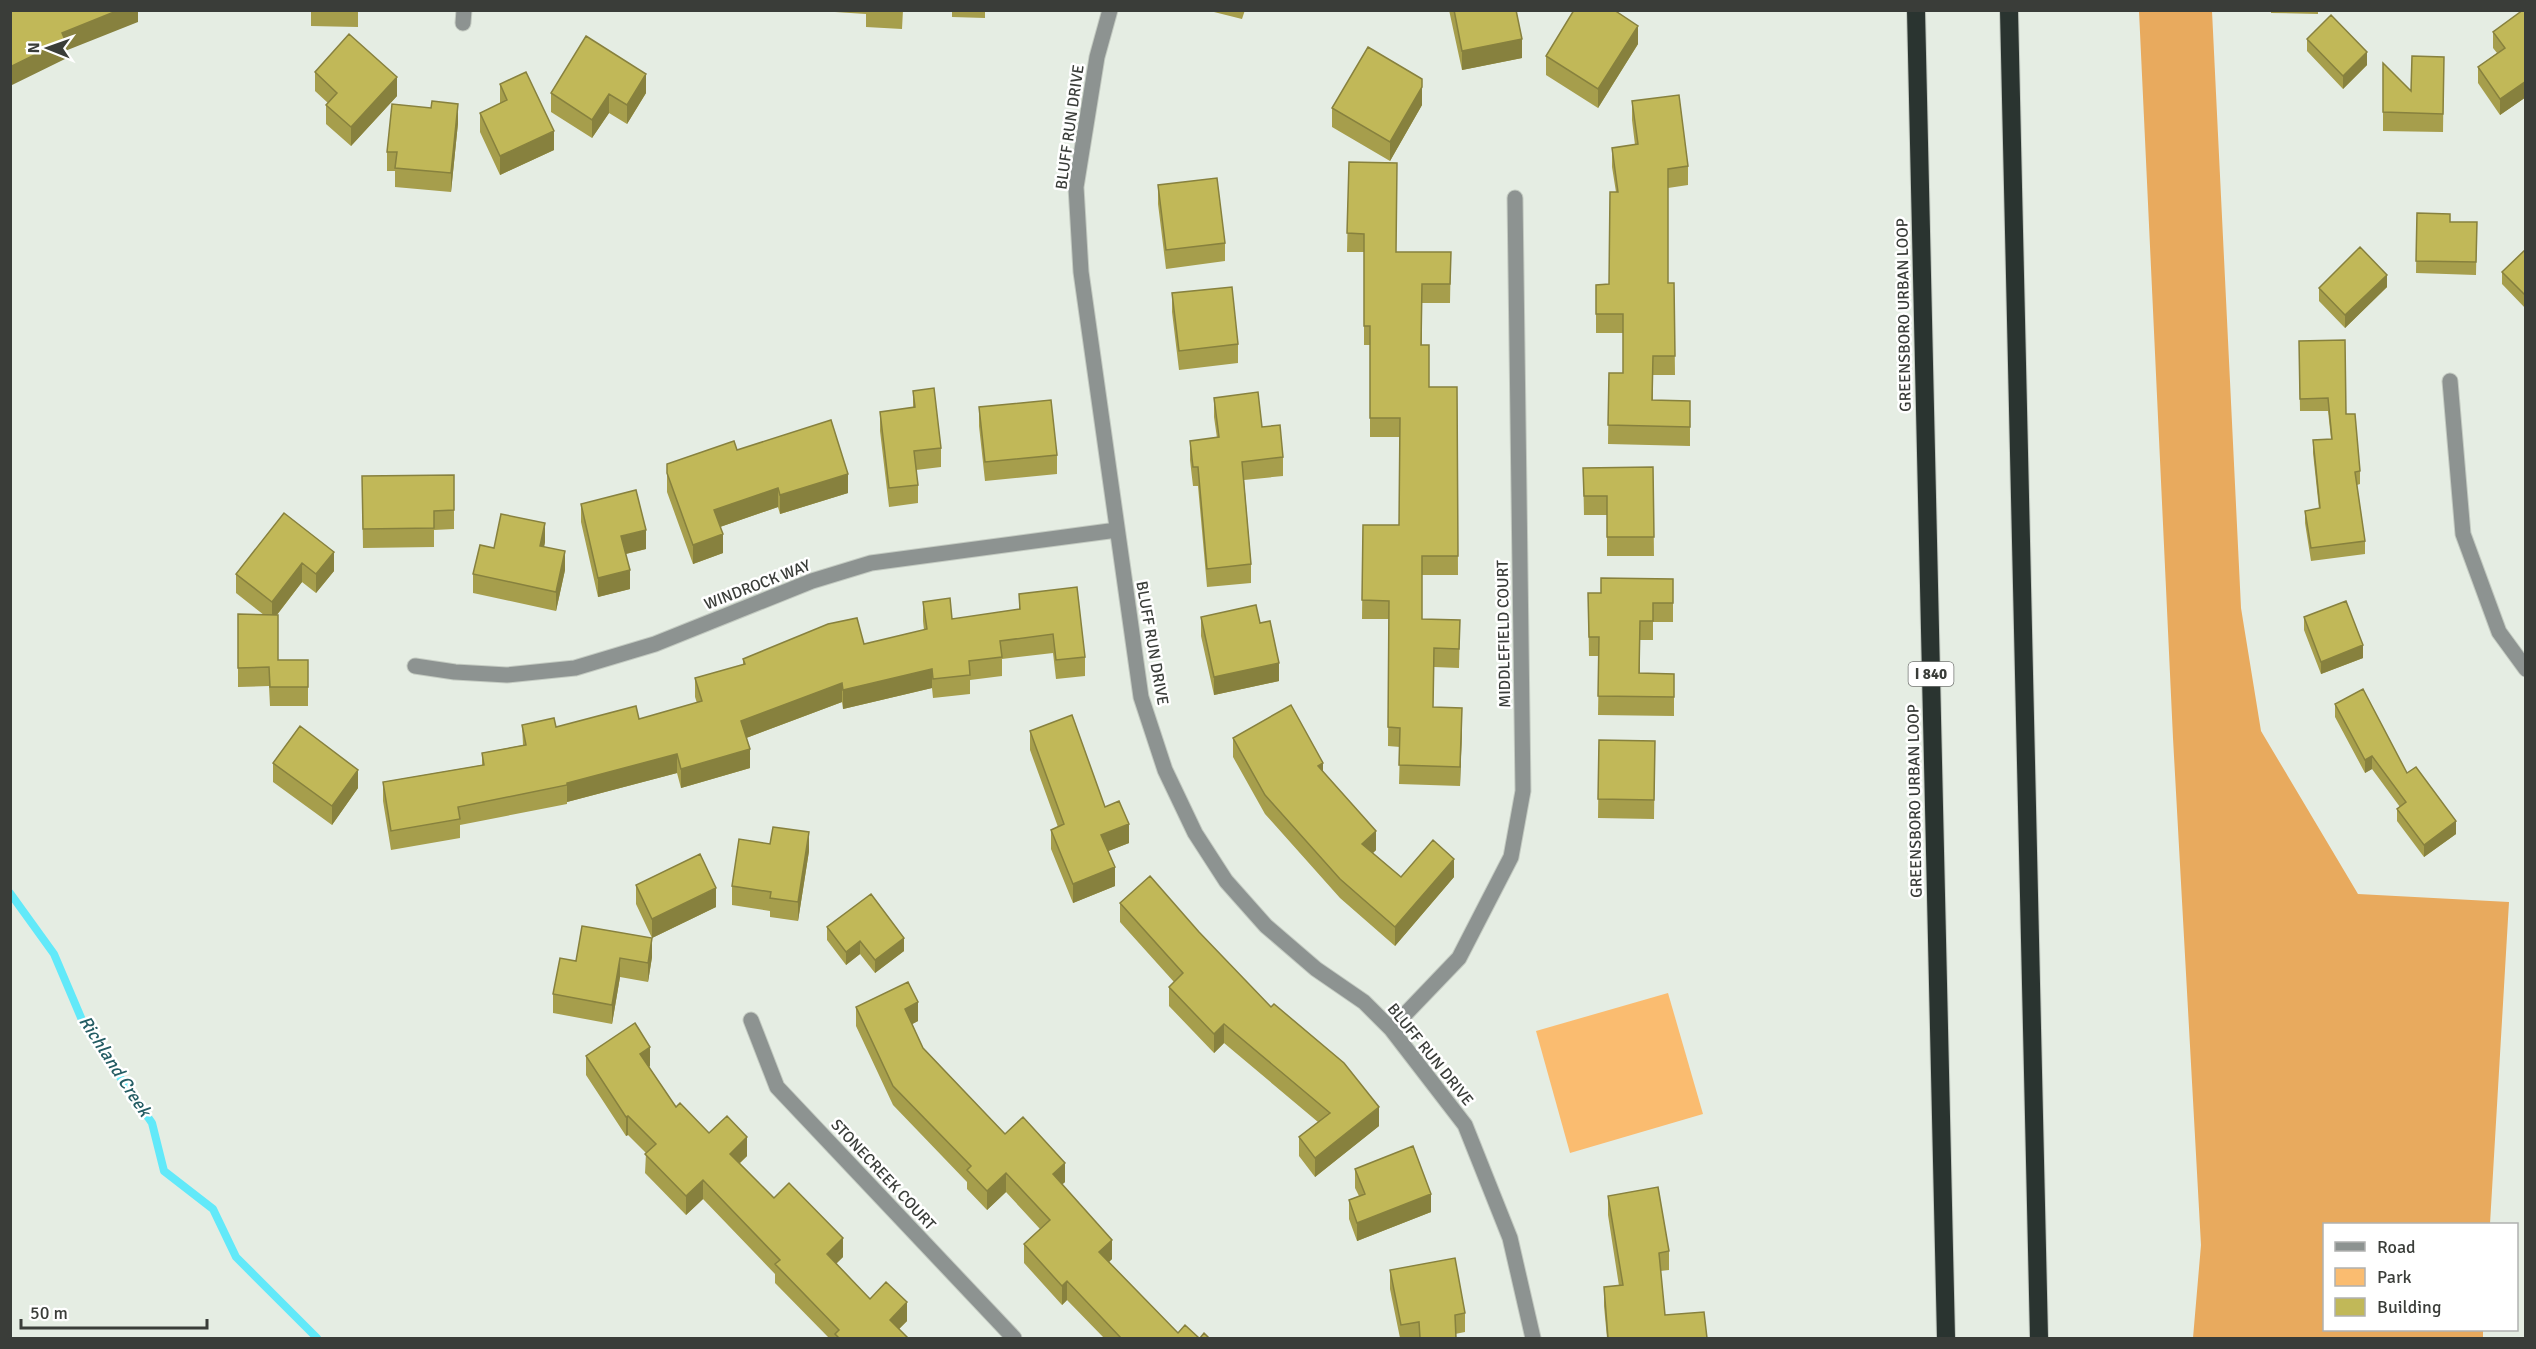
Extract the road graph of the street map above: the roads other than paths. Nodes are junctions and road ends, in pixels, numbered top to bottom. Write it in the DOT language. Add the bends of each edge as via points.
graph roads {
  1 [pos="1110,10"];
  2 [pos="1916,10"];
  3 [pos="2009,10"];
  4 [pos="1515,198"];
  5 [pos="2450,381"];
  6 [pos="1117,530"];
  7 [pos="415,666"];
  8 [pos="2526,669"];
  9 [pos="750,1020"];
  10 [pos="1391,1029"];
  11 [pos="1014,1338"];
  12 [pos="1533,1338"];
  13 [pos="1946,1338"];
  14 [pos="2039,1338"];
  1 -- 6 [label="street, BLUFF RUN DRIVE" via="1097,57 1076,187 1081,272"];
  2 -- 13 [label="highway, GREENSBORO URBAN LOOP / I 840"];
  3 -- 14 [label="highway"];
  4 -- 10 [label="street, MIDDLEFIELD COURT" via="1523,791 1511,857 1459,958"];
  5 -- 8 [label="street" via="2463,534 2499,632"];
  6 -- 7 [label="street, WINDROCK WAY" via="871,563 812,581 655,644 575,668 507,675"];
  6 -- 10 [label="street, BLUFF RUN DRIVE" via="1141,697 1165,770 1195,833 1226,881 1266,926 1316,969 1364,1002"];
  9 -- 11 [label="street, STONECREEK COURT" via="777,1088"];
  10 -- 12 [label="street, BLUFF RUN DRIVE" via="1465,1125 1510,1238"];
}
